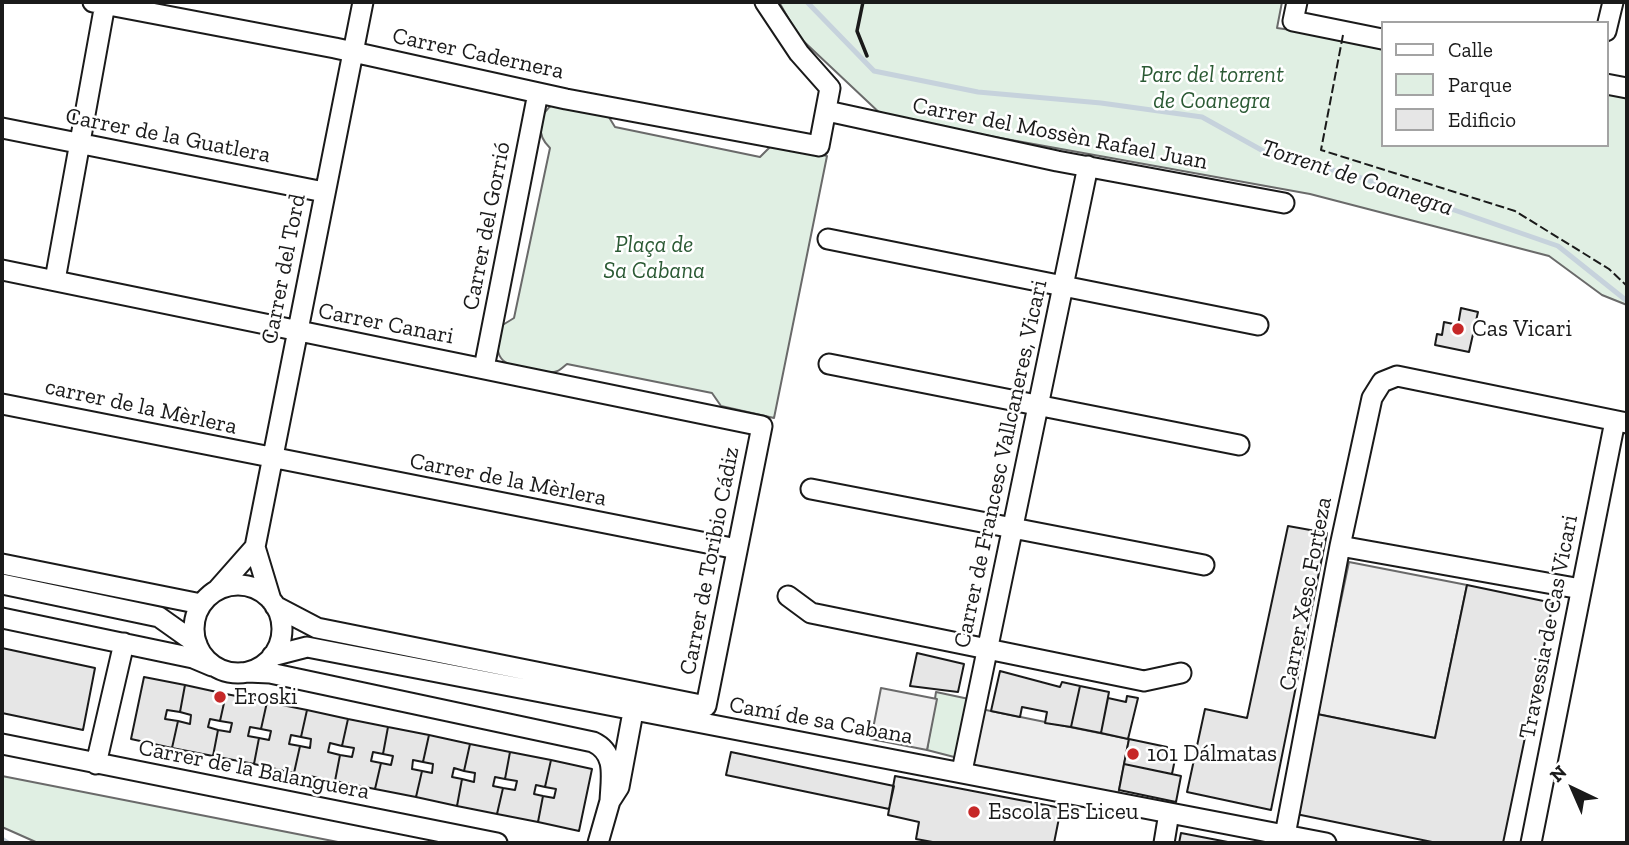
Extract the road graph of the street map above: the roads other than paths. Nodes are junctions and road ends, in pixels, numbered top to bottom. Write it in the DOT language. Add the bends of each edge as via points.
graph roads {
  1 [pos="363,2"];
  2 [pos="765,2"];
  3 [pos="1297,2"];
  4 [pos="1613,2"];
  5 [pos="99,3"];
  6 [pos="1608,23"];
  7 [pos="1380,39"];
  8 [pos="352,52"];
  9 [pos="1608,84"];
  10 [pos="1627,88"];
  11 [pos="538,93"];
  12 [pos="827,111"];
  13 [pos="2,128"];
  14 [pos="80,144"];
  15 [pos="1088,166"];
  16 [pos="324,192"];
  17 [pos="1284,202"];
  18 [pos="828,239"];
  19 [pos="2,270"];
  20 [pos="55,280"];
  21 [pos="1063,285"];
  22 [pos="1258,325"];
  23 [pos="296,331"];
  24 [pos="829,364"];
  25 [pos="484,368"];
  26 [pos="2,404"];
  27 [pos="1038,407"];
  28 [pos="1621,422"];
  29 [pos="762,426"];
  30 [pos="1239,445"];
  31 [pos="271,459"];
  32 [pos="811,489"];
  33 [pos="1013,527"];
  34 [pos="1340,546"];
  35 [pos="255,547"];
  36 [pos="737,549"];
  37 [pos="2,564"];
  38 [pos="1204,565"];
  39 [pos="2,584"];
  40 [pos="1581,589"];
  41 [pos="788,596"];
  42 [pos="206,598"];
  43 [pos="273,603"];
  44 [pos="159,617"];
  45 [pos="2,618"];
  46 [pos="282,628"];
  47 [pos="124,643"];
  48 [pos="197,644"];
  49 [pos="307,647"];
  50 [pos="988,649"];
  51 [pos="272,656"];
  52 [pos="216,667"];
  53 [pos="247,672"];
  54 [pos="1181,673"];
  55 [pos="633,712"];
  56 [pos="2,744"];
  57 [pos="96,764"];
  58 [pos="962,771"];
  59 [pos="610,801"];
  60 [pos="1169,813"];
  61 [pos="1281,837"];
  62 [pos="602,839"];
  63 [pos="497,843"];
  64 [pos="1164,843"];
  65 [pos="1326,843"];
  66 [pos="1531,843"];
  1 -- 8 [label="street, Carrer del Tord"];
  2 -- 12 [label="street" via="799,53 830,88"];
  3 -- 7 [label="street" via="1293,21"];
  4 -- 6 [label="street"];
  5 -- 8 [label="street, Carrer Cadernera"];
  5 -- 14 [label="street"];
  8 -- 11 [label="street, Carrer Cadernera"];
  8 -- 16 [label="street, Carrer del Tord"];
  9 -- 10 [label="street"];
  11 -- 12 [label="street, Carrer Cadernera" via="819,146"];
  11 -- 25 [label="street, Carrer del Gorrió"];
  12 -- 15 [label="street, Carrer del Mossèn Rafael Juan"];
  13 -- 14 [label="street, Carrer de la Guatlera"];
  14 -- 16 [label="street, Carrer de la Guatlera"];
  14 -- 20 [label="street"];
  15 -- 17 [label="street, Carrer del Mossèn Rafael Juan"];
  15 -- 21 [label="street, Carrer de Francesc Vallcaneres, Vicari"];
  16 -- 23 [label="street, Carrer del Tord"];
  18 -- 21 [label="street"];
  19 -- 20 [label="street, Carrer Canari"];
  20 -- 23 [label="street, Carrer Canari"];
  21 -- 22 [label="street"];
  21 -- 27 [label="street, Carrer de Francesc Vallcaneres, Vicari"];
  23 -- 25 [label="street, Carrer Canari"];
  23 -- 31 [label="street, Carrer del Tord"];
  24 -- 27 [label="street"];
  25 -- 29 [label="street, Carrer Canari"];
  26 -- 31 [label="street, carrer de la Mèrlera"];
  27 -- 30 [label="street"];
  27 -- 33 [label="street, Carrer de Francesc Vallcaneres, Vicari"];
  28 -- 34 [label="street, Carrer Xesc Forteza" via="1397,376 1382,382 1372,398"];
  28 -- 40 [label="street, Travessia de Cas Vicari"];
  29 -- 36 [label="street, Carrer de Toribio Cádiz"];
  31 -- 35 [label="street, Carrer del Tord"];
  31 -- 36 [label="street, Carrer de la Mèrlera"];
  32 -- 33 [label="street"];
  33 -- 38 [label="street"];
  33 -- 50 [label="street, Carrer de Francesc Vallcaneres, Vicari"];
  34 -- 40 [label="street"];
  34 -- 61 [label="street, Carrer Xesc Forteza"];
  35 -- 42 [label="street"];
  35 -- 43 [label="street, Carrer del Tord"];
  36 -- 43 [label="street, Carrer de Toribio Cádiz" via="706,706 317,628"];
  37 -- 42 [label="street"];
  39 -- 44 [label="street"];
  40 -- 66 [label="street, Travessia de Cas Vicari"];
  41 -- 50 [label="street" via="811,613"];
  42 -- 43 [label="street" via="231,585 246,586 260,590"];
  42 -- 44 [label="street"];
  42 -- 48 [label="street" via="195,621"];
  43 -- 46 [label="street"];
  44 -- 48 [label="street"];
  45 -- 47 [label="street"];
  46 -- 49 [label="street"];
  46 -- 51 [label="street"];
  47 -- 52 [label="street"];
  47 -- 57 [label="street"];
  48 -- 52 [label="street"];
  49 -- 51 [label="street"];
  49 -- 55 [label="street, Camí de sa Cabana"];
  50 -- 54 [label="street" via="1144,681"];
  50 -- 58 [label="street, Carrer de Francesc Vallcaneres, Vicari"];
  51 -- 53 [label="street"];
  52 -- 53 [label="street"];
  53 -- 59 [label="street" via="270,673 593,741 603,746 611,759"];
  55 -- 58 [label="street, Camí de sa Cabana"];
  55 -- 59 [label="street" via="619,787"];
  56 -- 57 [label="street, Carrer de la Balanguera"];
  57 -- 63 [label="street, Carrer de la Balanguera"];
  58 -- 60 [label="street, Camí de sa Cabana"];
  59 -- 62 [label="street"];
  60 -- 61 [label="street, Camí de sa Cabana"];
  60 -- 64 [label="street"];
  61 -- 65 [label="street, Camí de sa Cabana"];
}
